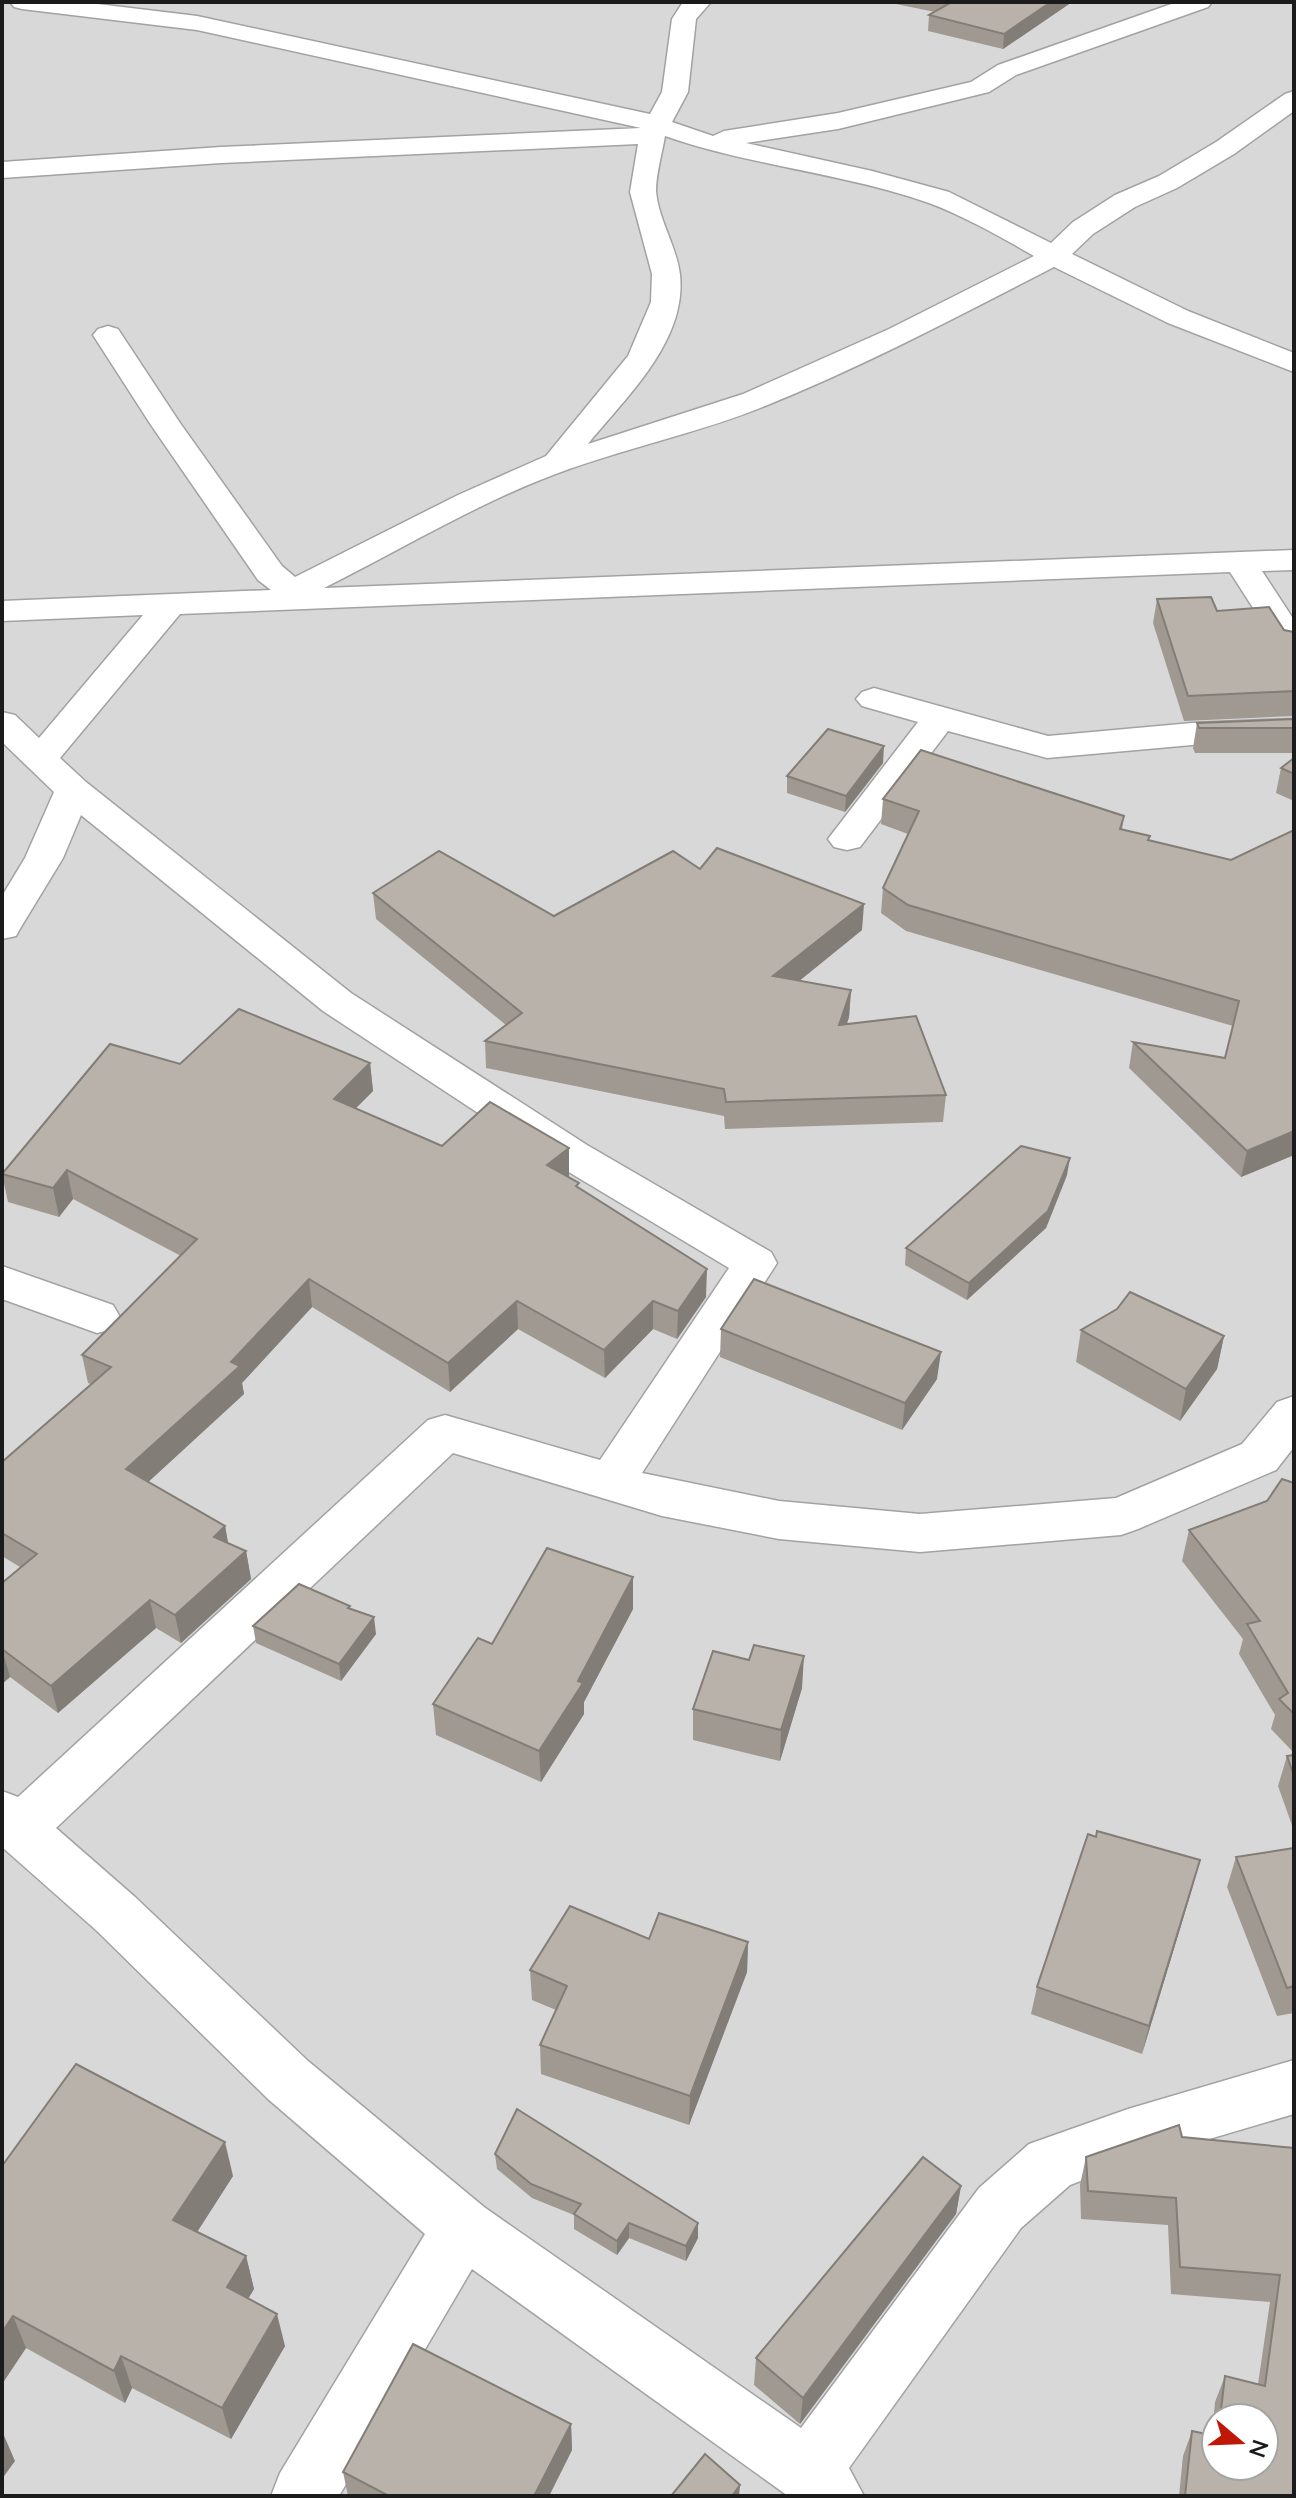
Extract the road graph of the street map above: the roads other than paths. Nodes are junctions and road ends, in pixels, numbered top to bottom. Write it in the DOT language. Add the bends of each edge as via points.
graph roads {
  1 [pos="22,2"];
  2 [pos="1183,3"];
  3 [pos="690,4"];
  4 [pos="1294,99"];
  5 [pos="655,130"];
  6 [pos="706,142"];
  7 [pos="2,170"];
  8 [pos="1053,257"];
  9 [pos="108,335"];
  10 [pos="1294,363"];
  11 [pos="557,463"];
  12 [pos="1294,560"];
  13 [pos="1241,564"];
  14 [pos="283,595"];
  15 [pos="171,604"];
  16 [pos="2,611"];
  17 [pos="1294,646"];
  18 [pos="874,699"];
  19 [pos="940,717"];
  20 [pos="2,723"];
  21 [pos="1294,730"];
  22 [pos="40,760"];
  23 [pos="73,790"];
  24 [pos="847,839"];
  25 [pos="2,927"];
  26 [pos="2,1282"];
  27 [pos="97,1317"];
  28 [pos="1294,1414"];
  29 [pos="611,1482"];
  30 [pos="10,1822"];
  31 [pos="1294,2087"];
  32 [pos="463,2227"];
  33 [pos="820,2484"];
  34 [pos="303,2496"];
  1 -- 5 [label="street" via="197,23"];
  2 -- 6 [label="street" via="1007,70 980,87 838,121"];
  3 -- 5 [label="street" via="675,92"];
  4 -- 8 [label="street" via="1225,148 1083,228"];
  5 -- 6 [label="street"];
  5 -- 7 [label="street"];
  5 -- 11 [label="street" via="643,192 666,274 665,302 641,359"];
  6 -- 8 [label="street" via="940,198"];
  8 -- 10 [label="street" via="1178,317"];
  8 -- 11 [label="street" via="754,400"];
  9 -- 14 [label="street"];
  11 -- 14 [label="street"];
  12 -- 13 [label="street"];
  13 -- 14 [label="street" via="488,593"];
  13 -- 17 [label="street"];
  14 -- 15 [label="street"];
  15 -- 16 [label="street"];
  15 -- 22 [label="street"];
  18 -- 19 [label="street"];
  19 -- 21 [label="street" via="1047,747"];
  19 -- 24 [label="street"];
  20 -- 22 [label="street"];
  22 -- 23 [label="street"];
  23 -- 25 [label="street" via="44,858"];
  23 -- 29 [label="street" via="337,1002 572,1155 755,1263"];
  26 -- 27 [label="street"];
  28 -- 29 [label="street" via="1272,1471 1121,1516 920,1533 779,1520"];
  29 -- 30 [label="street" via="445,1433"];
  30 -- 32 [label="street" via="116,1914 288,2080"];
  31 -- 33 [label="street" via="1050,2164 1000,2208"];
  32 -- 33 [label="street"];
  32 -- 34 [label="street"];
}
